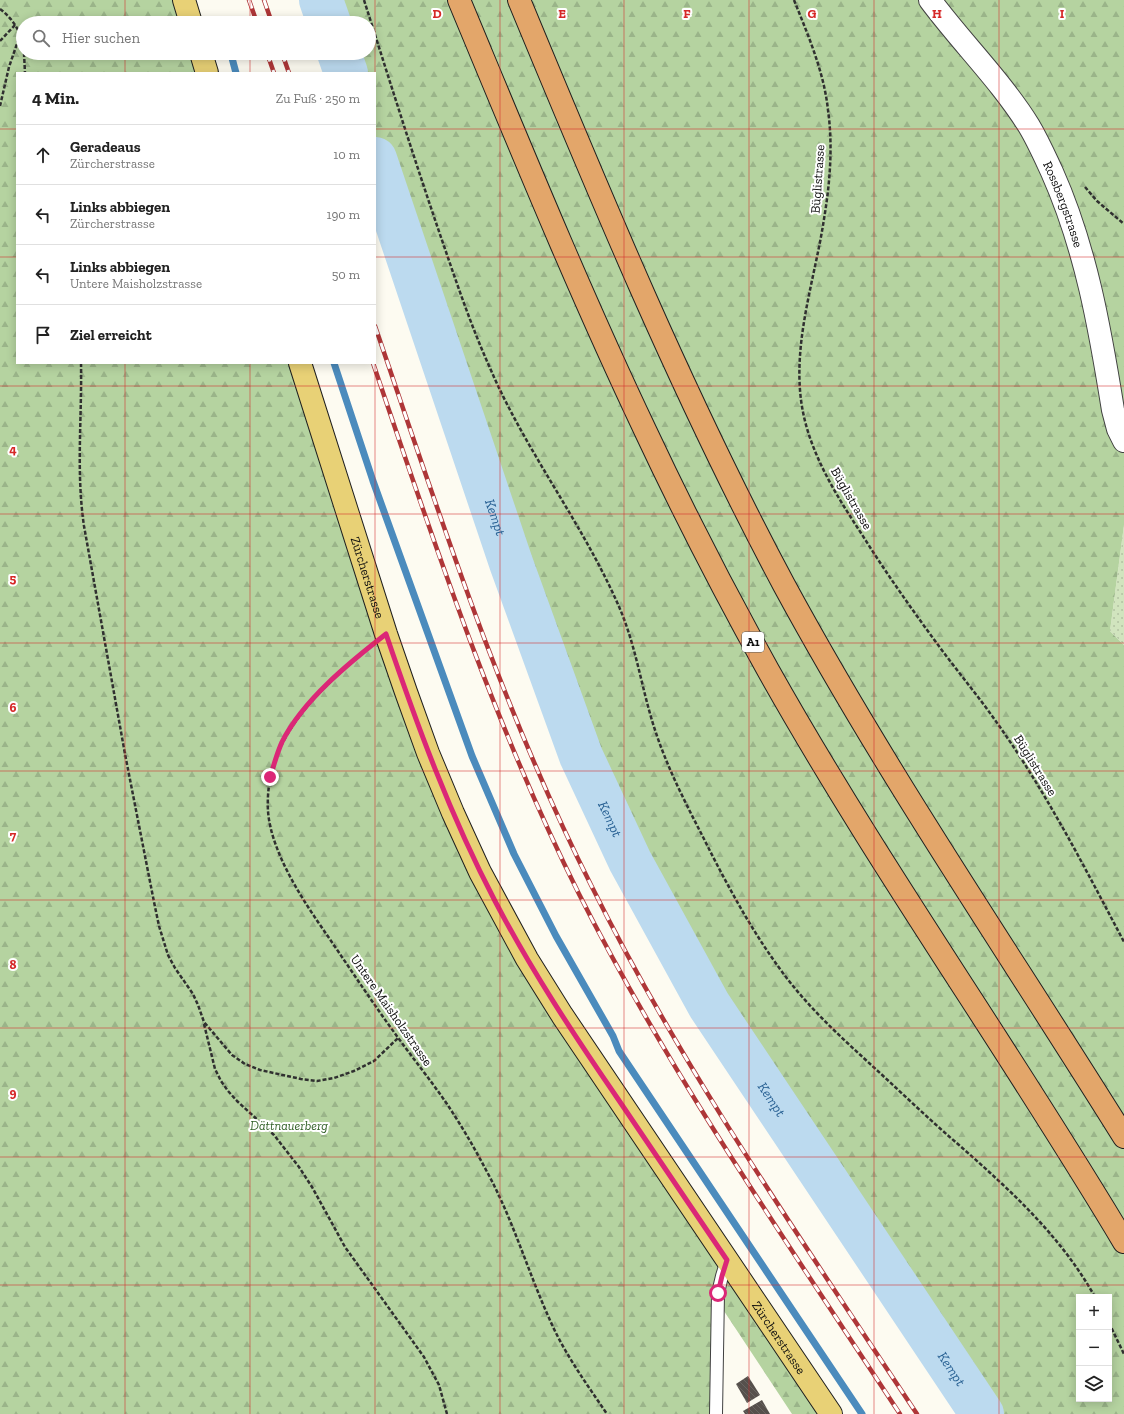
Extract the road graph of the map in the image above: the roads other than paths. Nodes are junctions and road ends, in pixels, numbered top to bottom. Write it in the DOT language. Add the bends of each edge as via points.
graph roads {
  1 [pos="184,0"];
  2 [pos="459,0"];
  3 [pos="518,0"];
  4 [pos="930,0"];
  5 [pos="189,16"];
  6 [pos="203,60"];
  7 [pos="207,72"];
  8 [pos="300,364"];
  9 [pos="1124,442"];
  10 [pos="1124,1137"];
  11 [pos="1124,1242"];
  12 [pos="727,1260"];
  13 [pos="716,1414"];
  14 [pos="831,1414"];
  1 -- 5 [label="main road"];
  2 -- 11 [label="highway, A1" via="617,370 675,492 737,613 838,788"];
  3 -- 10 [label="highway" via="667,348 724,468 779,574 885,759"];
  4 -- 9 [label="street, Rossbergstrasse" via="1022,115 1056,180 1090,284 1113,410"];
  6 -- 7 [label="main road"];
  8 -- 12 [label="main road, Zürcherstrasse" via="406,692 466,843 495,902 562,1016"];
  12 -- 13 [label="lane" via="718,1293"];
  12 -- 14 [label="main road, Zürcherstrasse"];
}
